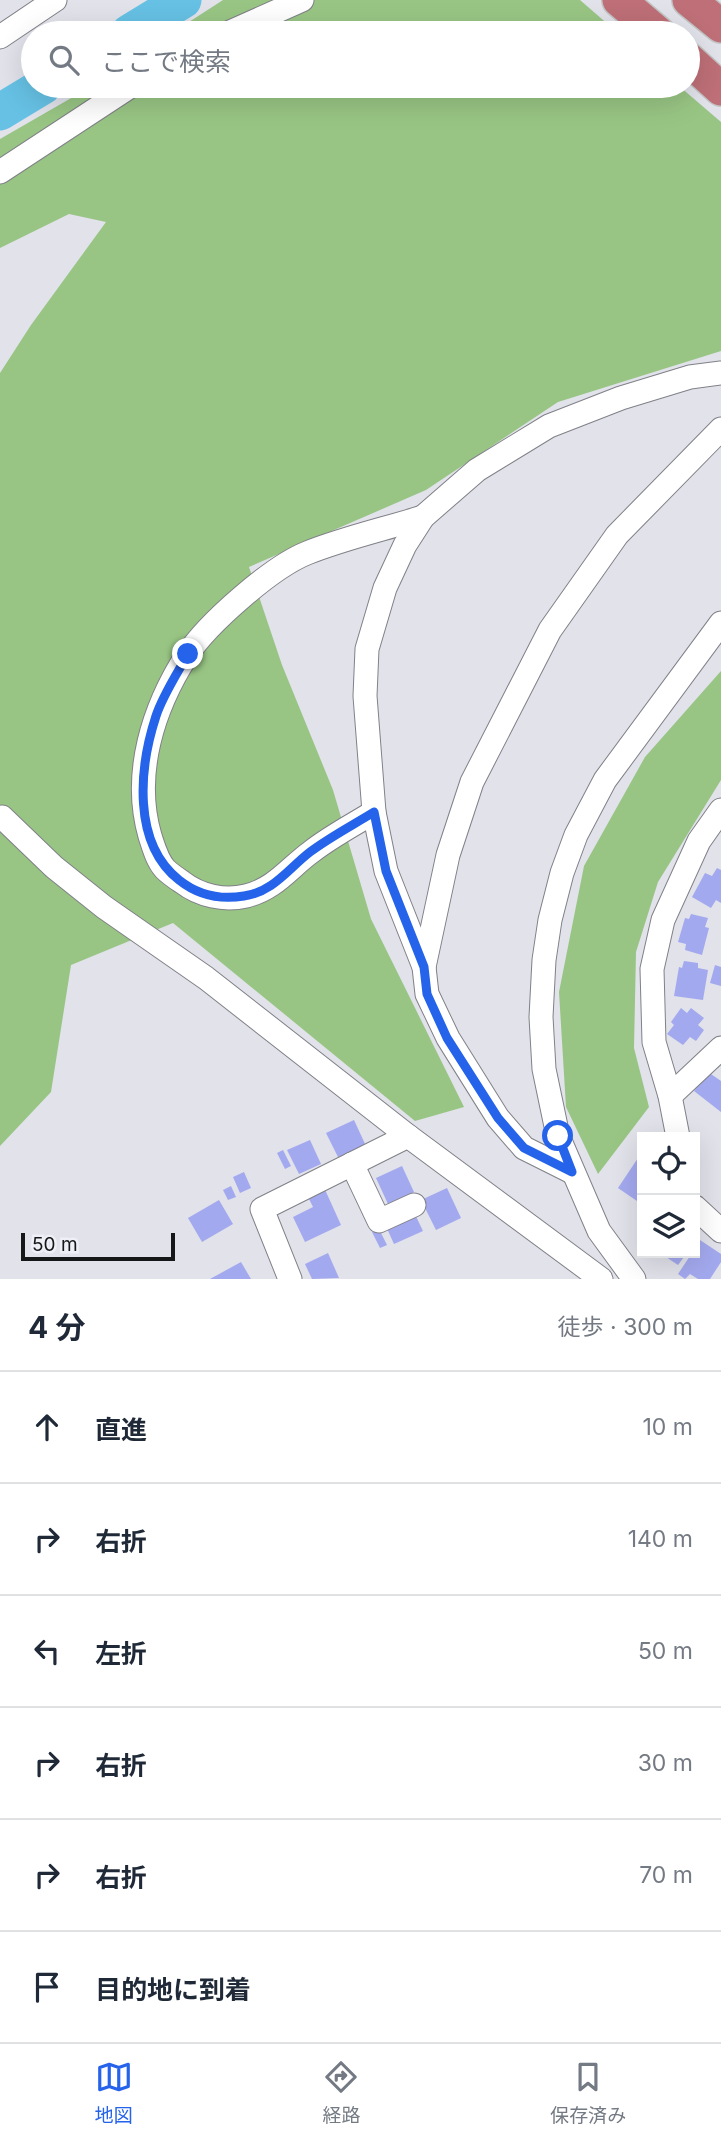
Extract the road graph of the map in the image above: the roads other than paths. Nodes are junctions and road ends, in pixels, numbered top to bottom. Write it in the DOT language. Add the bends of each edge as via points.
graph roads {
  1 [pos="55,0"];
  2 [pos="302,0"];
  3 [pos="619,0"];
  4 [pos="689,0"];
  5 [pos="24,21"];
  6 [pos="255,21"];
  7 [pos="644,21"];
  8 [pos="21,23"];
  9 [pos="721,26"];
  10 [pos="0,37"];
  11 [pos="700,70"];
  12 [pos="721,89"];
  13 [pos="113,98"];
  14 [pos="0,172"];
  15 [pos="721,373"];
  16 [pos="721,429"];
  17 [pos="423,517"];
  18 [pos="721,623"];
  19 [pos="721,810"];
  20 [pos="374,812"];
  21 [pos="2,817"];
  22 [pos="424,967"];
  23 [pos="721,1048"];
  24 [pos="670,1096"];
  25 [pos="677,1132"];
  26 [pos="408,1136"];
  27 [pos="352,1164"];
  28 [pos="572,1172"];
  29 [pos="414,1205"];
  30 [pos="700,1211"];
  31 [pos="721,1230"];
  32 [pos="290,1279"];
  33 [pos="601,1279"];
  34 [pos="634,1279"];
  1 -- 5 [label="street"];
  2 -- 6 [label="street"];
  3 -- 7 [label="highway"];
  4 -- 9 [label="highway"];
  8 -- 10 [label="street"];
  11 -- 12 [label="highway"];
  13 -- 14 [label="street"];
  15 -- 17 [label="street" via="690,377 621,398 548,426 477,470"];
  16 -- 22 [label="street" via="617,535 550,630 472,782 448,855"];
  17 -- 20 [label="street" via="385,588 367,649 365,696"];
  17 -- 20 [label="street" via="305,553 257,584 188,654 157,714 145,759 143,795 156,855 165,869 193,891 212,897 246,896 274,885 310,852"];
  18 -- 28 [label="street" via="605,780 562,873 544,960 541,1017 547,1082 558,1136"];
  19 -- 24 [label="street" via="699,841 663,920 652,969 654,1042"];
  20 -- 22 [label="street" via="386,871"];
  21 -- 26 [label="street" via="104,907 206,978"];
  22 -- 28 [label="street" via="427,994 447,1038 498,1118 524,1148"];
  23 -- 24 [label="street"];
  24 -- 25 [label="street"];
  26 -- 27 [label="street"];
  26 -- 33 [label="street"];
  27 -- 29 [label="street" via="379,1221"];
  27 -- 32 [label="street" via="262,1209"];
  28 -- 34 [label="street" via="599,1231"];
  30 -- 31 [label="street"];
}
